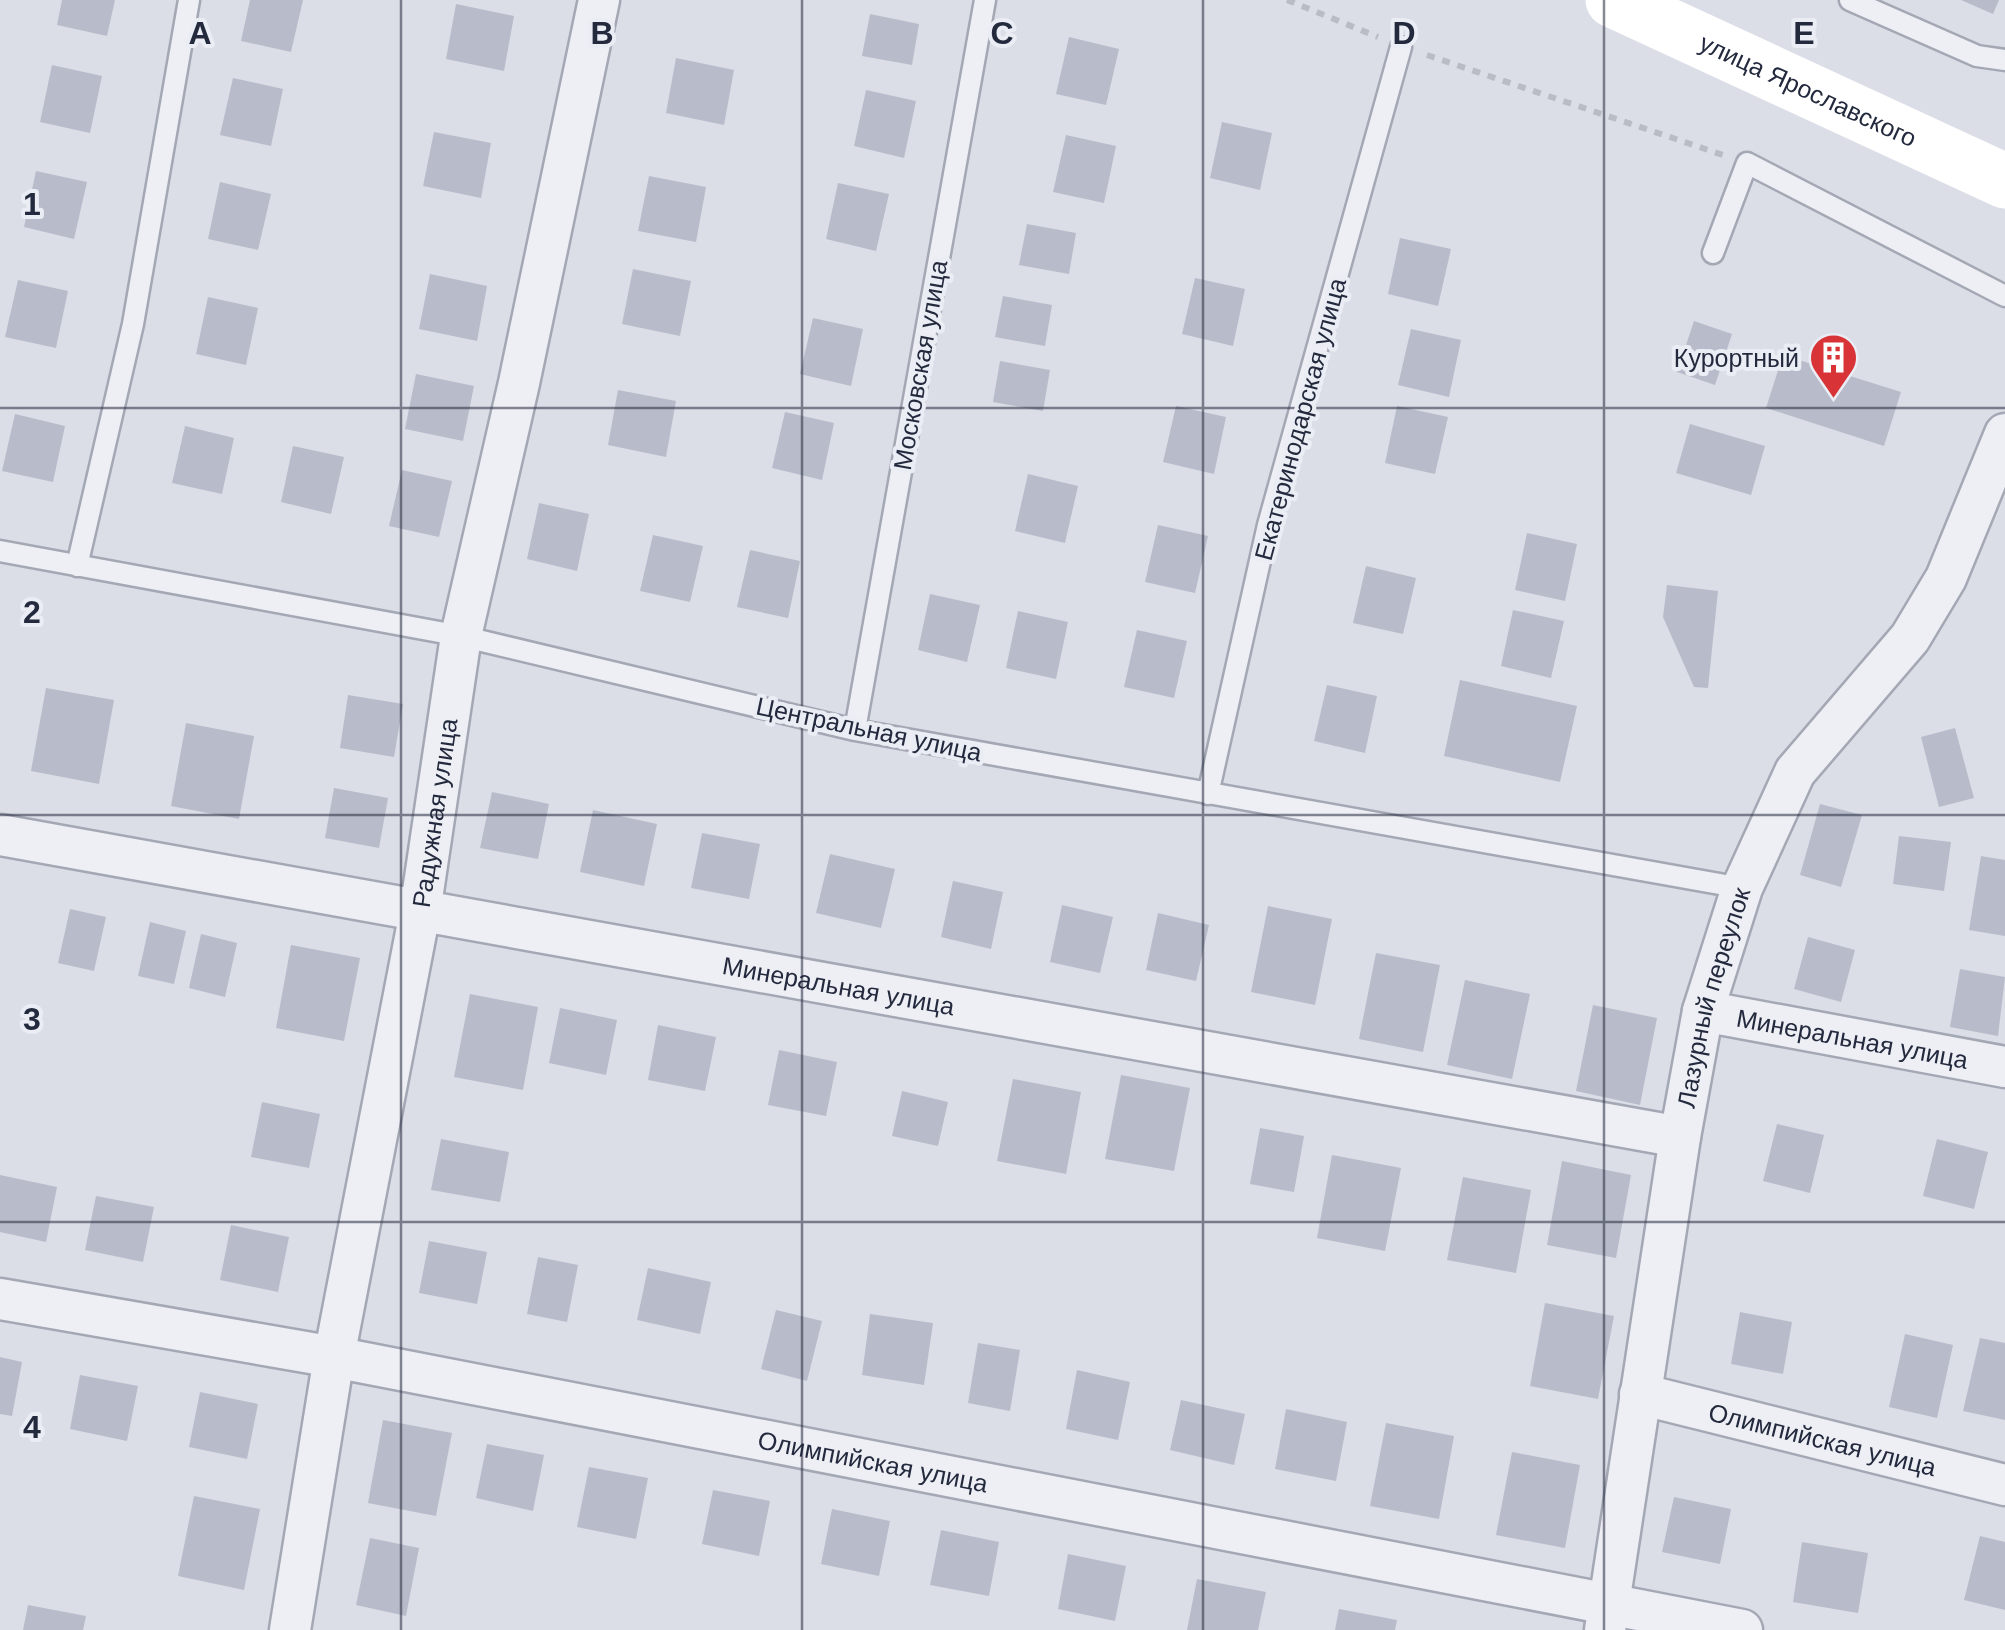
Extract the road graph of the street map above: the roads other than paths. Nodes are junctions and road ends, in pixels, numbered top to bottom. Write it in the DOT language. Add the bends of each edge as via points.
graph roads {
  1 [pos="189,0"];
  2 [pos="599,0"];
  3 [pos="985,0"];
  4 [pos="1613,0"];
  5 [pos="1850,0"];
  6 [pos="1401,46"];
  7 [pos="2005,60"];
  8 [pos="2005,181"];
  9 [pos="1713,253"];
  10 [pos="2005,296"];
  11 [pos="2005,434"];
  12 [pos="0,550"];
  13 [pos="78,566"];
  14 [pos="461,636"];
  15 [pos="855,730"];
  16 [pos="1208,794"];
  17 [pos="0,835"];
  18 [pos="1742,888"];
  19 [pos="420,912"];
  20 [pos="1703,1011"];
  21 [pos="2005,1067"];
  22 [pos="1680,1137"];
  23 [pos="0,1299"];
  24 [pos="334,1357"];
  25 [pos="1640,1394"];
  26 [pos="2005,1485"];
  27 [pos="1608,1618"];
  28 [pos="290,1630"];
  29 [pos="1742,1630"];
  1 -- 13 [label="lane" via="134,324"];
  2 -- 14 [label="street, Радужная улица"];
  3 -- 15 [label="lane, Московская улица"];
  4 -- 8 [label="street, улица Ярославского"];
  5 -- 7 [label="lane" via="1977,56"];
  6 -- 16 [label="lane, Екатеринодарская улица" via="1268,525"];
  9 -- 10 [label="lane" via="1747,163"];
  11 -- 18 [label="street, Лазурный переулок" via="1946,578 1910,638 1795,772"];
  12 -- 13 [label="lane, Центральная улица"];
  13 -- 14 [label="lane, Центральная улица"];
  14 -- 15 [label="lane, Центральная улица"];
  14 -- 19 [label="street, Радужная улица"];
  15 -- 16 [label="lane, Центральная улица"];
  16 -- 18 [label="lane, Центральная улица"];
  17 -- 19 [label="street, Минеральная улица"];
  18 -- 20 [label="street, Лазурный переулок"];
  19 -- 22 [label="street, Минеральная улица"];
  19 -- 24 [label="street, Радужная улица"];
  20 -- 21 [label="street, Минеральная улица"];
  20 -- 22 [label="street, Лазурный переулок"];
  22 -- 25 [label="street, Лазурный переулок"];
  23 -- 24 [label="street, Олимпийская улица"];
  24 -- 27 [label="street, Олимпийская улица"];
  24 -- 28 [label="street, Радужная улица"];
  25 -- 26 [label="street, Олимпийская улица"];
  25 -- 27 [label="street, Лазурный переулок"];
  27 -- 29 [label="street, Олимпийская улица"];
}
